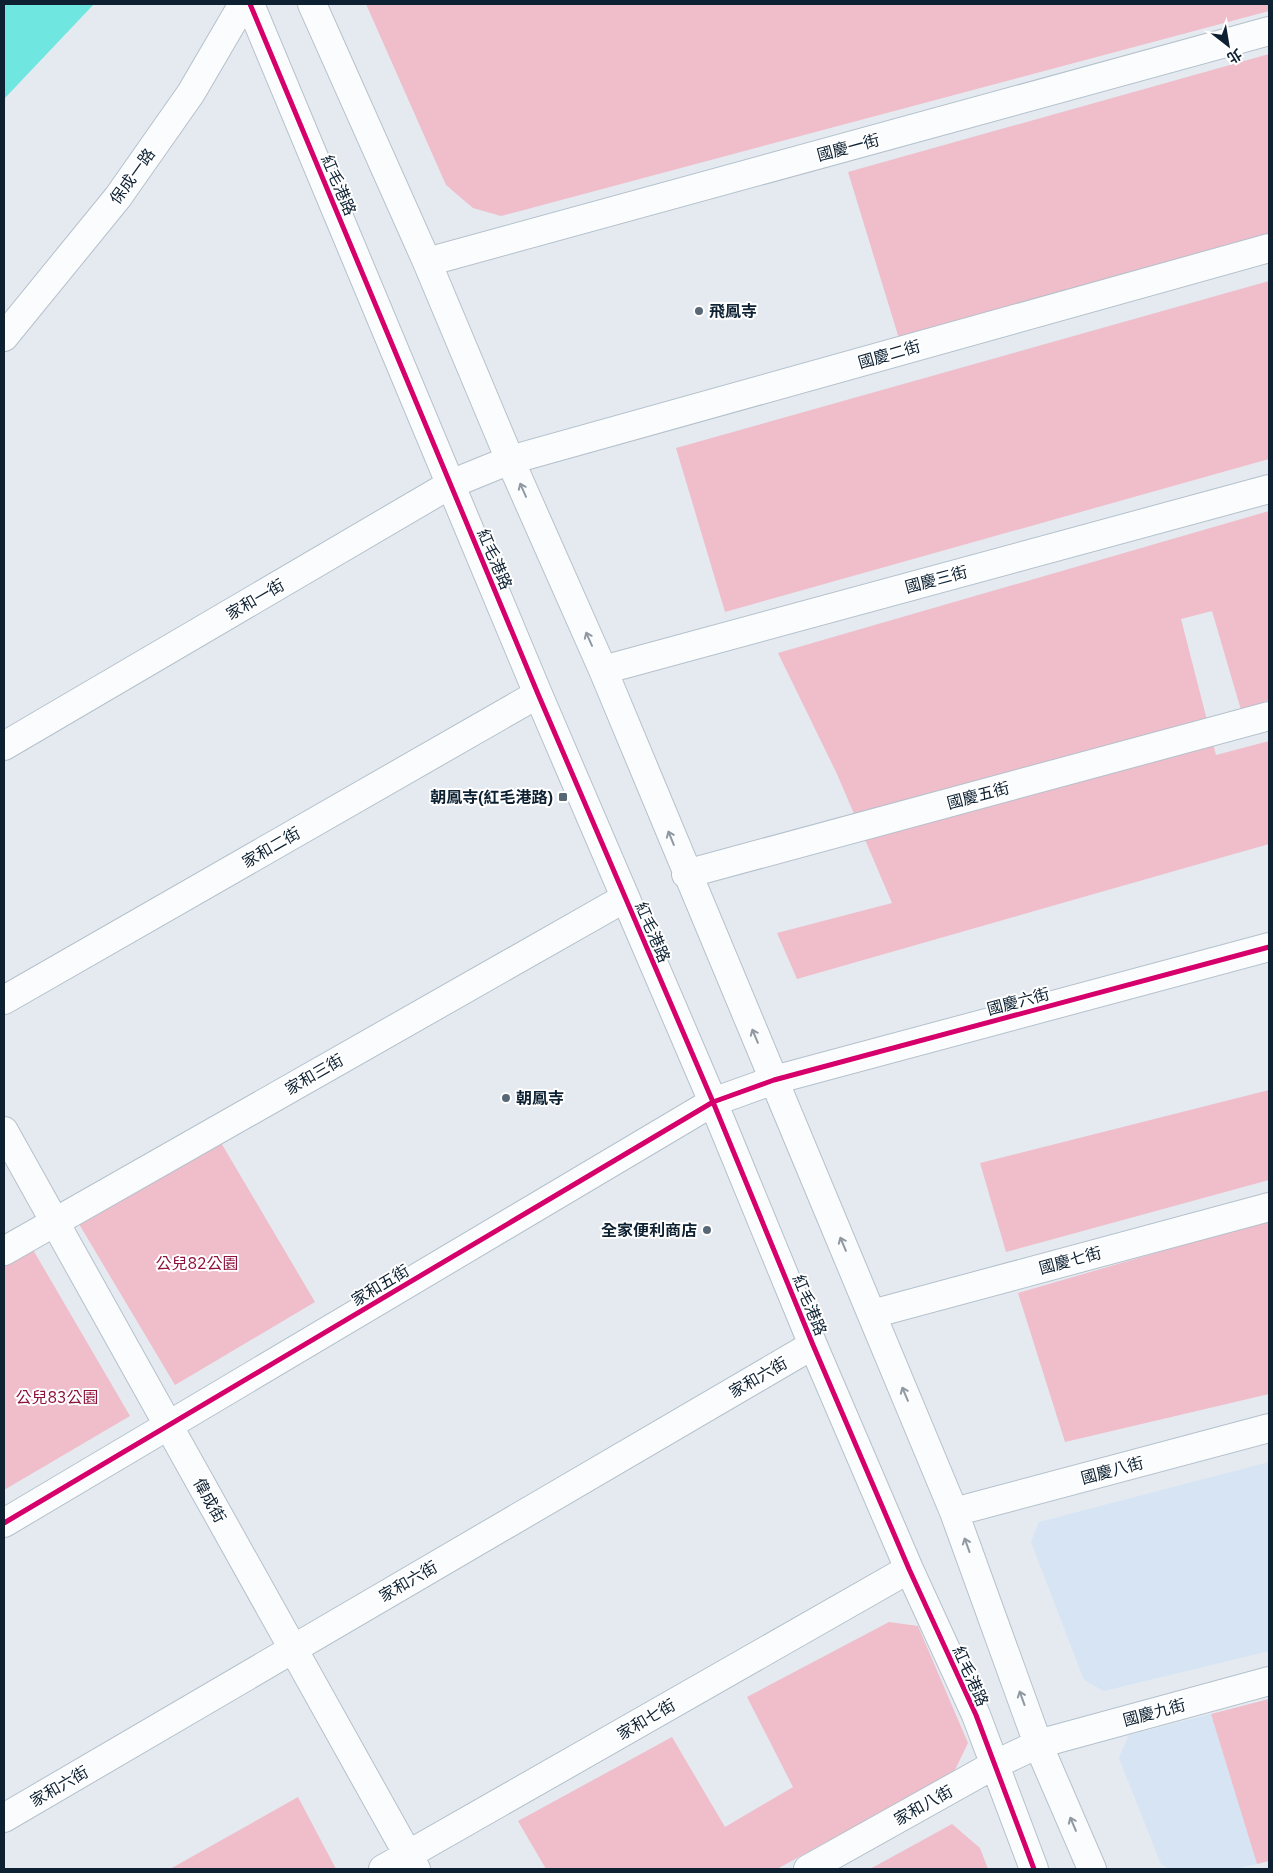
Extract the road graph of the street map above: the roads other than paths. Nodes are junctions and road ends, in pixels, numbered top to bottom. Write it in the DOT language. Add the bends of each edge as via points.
graph roads {
  1 [pos="243,4"];
  2 [pos="250,4"];
  3 [pos="312,4"];
  4 [pos="1269,31"];
  5 [pos="1269,248"];
  6 [pos="427,262"];
  7 [pos="4,336"];
  8 [pos="510,460"];
  9 [pos="451,484"];
  10 [pos="1269,488"];
  11 [pos="603,670"];
  12 [pos="538,694"];
  13 [pos="1269,716"];
  14 [pos="4,746"];
  15 [pos="686,874"];
  16 [pos="625,898"];
  17 [pos="1269,947"];
  18 [pos="4,1000"];
  19 [pos="774,1080"];
  20 [pos="713,1102"];
  21 [pos="4,1131"];
  22 [pos="1269,1207"];
  23 [pos="55,1222"];
  24 [pos="4,1251"];
  25 [pos="872,1314"];
  26 [pos="813,1345"];
  27 [pos="168,1425"];
  28 [pos="1269,1428"];
  29 [pos="954,1512"];
  30 [pos="4,1523"];
  31 [pos="909,1569"];
  32 [pos="293,1649"];
  33 [pos="1269,1681"];
  34 [pos="1038,1744"];
  35 [pos="994,1765"];
  36 [pos="4,1818"];
  37 [pos="412,1862"];
  38 [pos="383,1869"];
  39 [pos="808,1869"];
  40 [pos="1034,1869"];
  41 [pos="1092,1869"];
  1 -- 7 [label="street, 保成一路" via="192,93 118,197"];
  2 -- 9 [label="street, 紅毛港路"];
  3 -- 6 [label="street"];
  4 -- 6 [label="street, 國慶一街"];
  5 -- 8 [label="street, 國慶二街"];
  6 -- 8 [label="street"];
  8 -- 9 [label="street, 家和一街"];
  11 -- 8 [label="street, one-way"];
  9 -- 12 [label="street, 紅毛港路"];
  9 -- 14 [label="street, 家和一街"];
  10 -- 11 [label="street, 國慶三街"];
  15 -- 11 [label="street, one-way"];
  12 -- 16 [label="street, 紅毛港路"];
  12 -- 18 [label="street, 家和二街"];
  13 -- 15 [label="street, 國慶五街"];
  19 -- 15 [label="street, one-way"];
  16 -- 20 [label="street, 紅毛港路"];
  16 -- 23 [label="street, 家和三街"];
  17 -- 19 [label="street, 國慶六街"];
  19 -- 20 [label="street, 家和五街"];
  25 -- 19 [label="street, one-way"];
  20 -- 26 [label="street, 紅毛港路"];
  20 -- 27 [label="street, 家和五街"];
  21 -- 23 [label="street, 偉成街"];
  22 -- 25 [label="street, 國慶七街"];
  23 -- 24 [label="street, 家和三街"];
  23 -- 27 [label="street, 偉成街"];
  29 -- 25 [label="street, one-way"];
  26 -- 31 [label="street, 紅毛港路"];
  26 -- 32 [label="street, 家和六街"];
  27 -- 30 [label="street, 家和五街"];
  27 -- 32 [label="street, 偉成街"];
  28 -- 29 [label="street, 國慶八街"];
  34 -- 29 [label="street, one-way"];
  31 -- 35 [label="street, 紅毛港路" via="976,1715"];
  31 -- 37 [label="street, 家和七街"];
  32 -- 36 [label="street, 家和六街"];
  32 -- 37 [label="street, 偉成街"];
  33 -- 34 [label="street, 國慶九街"];
  34 -- 35 [label="street, 家和八街"];
  41 -- 34 [label="street, one-way"];
  35 -- 39 [label="street, 家和八街"];
  35 -- 40 [label="street, 紅毛港路"];
  37 -- 38 [label="street, 家和七街"];
}
